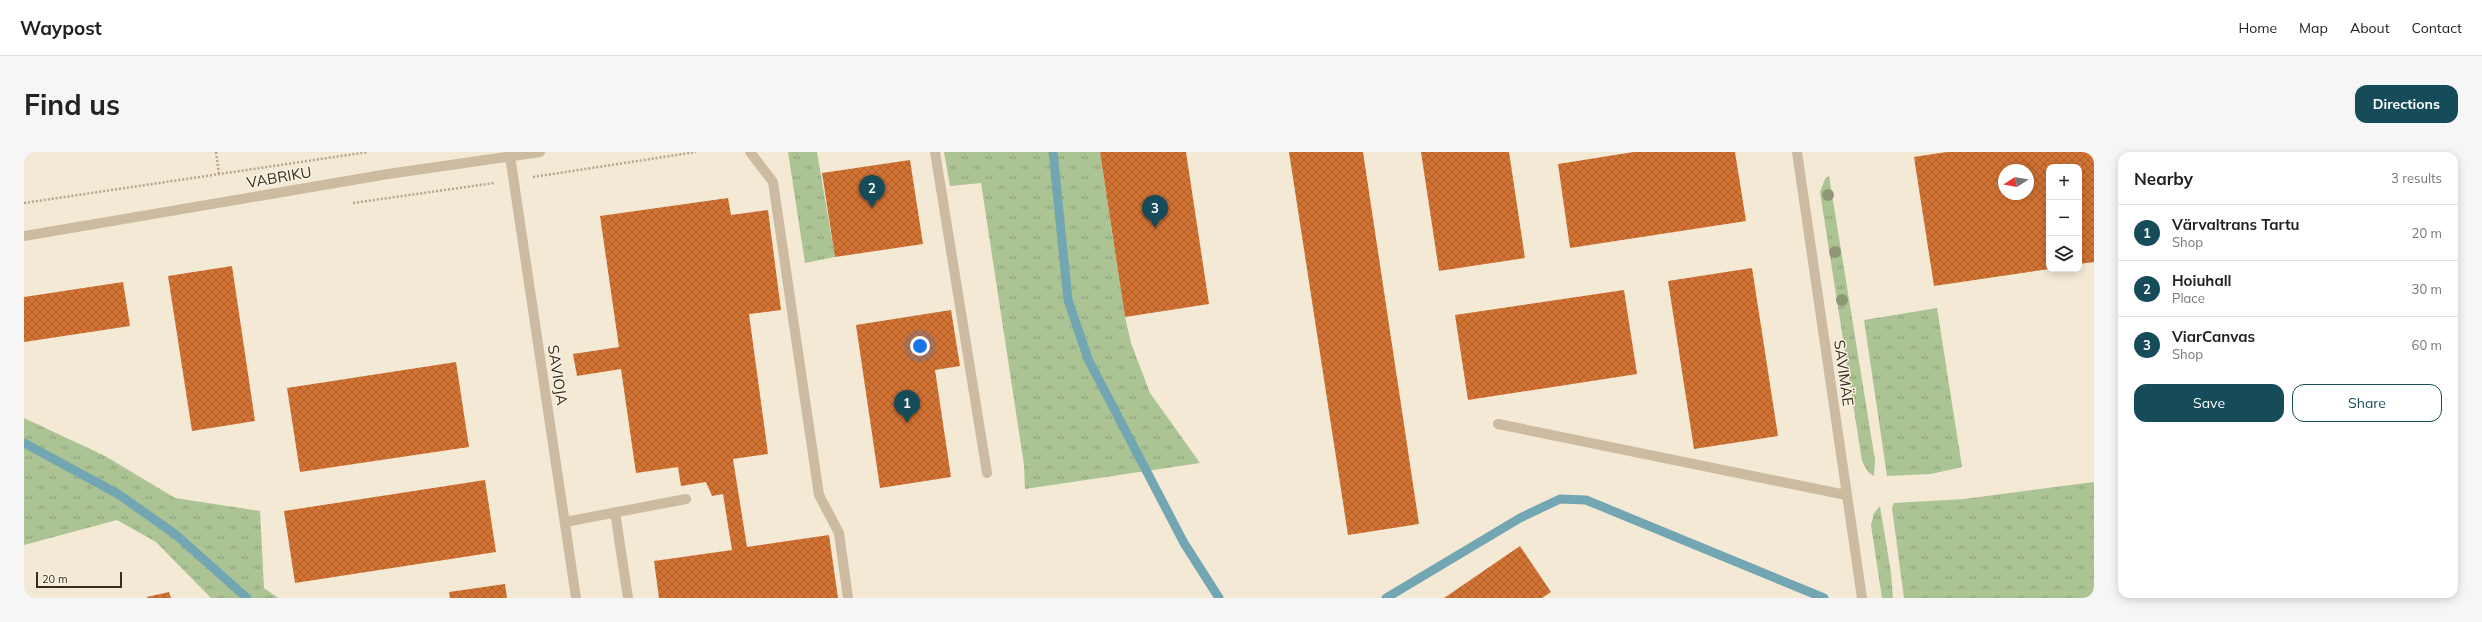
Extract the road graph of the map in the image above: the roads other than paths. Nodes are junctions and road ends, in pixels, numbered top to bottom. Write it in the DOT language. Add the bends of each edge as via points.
graph roads {
  1 [pos="540,152"];
  2 [pos="750,152"];
  3 [pos="935,152"];
  4 [pos="1797,152"];
  5 [pos="510,156"];
  6 [pos="24,236"];
  7 [pos="1498,424"];
  8 [pos="987,473"];
  9 [pos="1846,495"];
  10 [pos="686,499"];
  11 [pos="615,512"];
  12 [pos="565,522"];
  13 [pos="576,598"];
  14 [pos="628,598"];
  15 [pos="848,598"];
  16 [pos="1862,598"];
  1 -- 5 [label="street, VABRIKU"];
  2 -- 15 [label="street" via="773,182 819,494 839,533"];
  3 -- 8 [label="street"];
  4 -- 9 [label="street, SAVIMÄE"];
  5 -- 6 [label="street, VABRIKU" via="388,174"];
  5 -- 12 [label="street, SAVIOJA"];
  7 -- 9 [label="street"];
  9 -- 16 [label="street, SAVIMÄE"];
  10 -- 11 [label="street"];
  11 -- 12 [label="street"];
  11 -- 14 [label="street"];
  12 -- 13 [label="street, SAVIOJA"];
}
